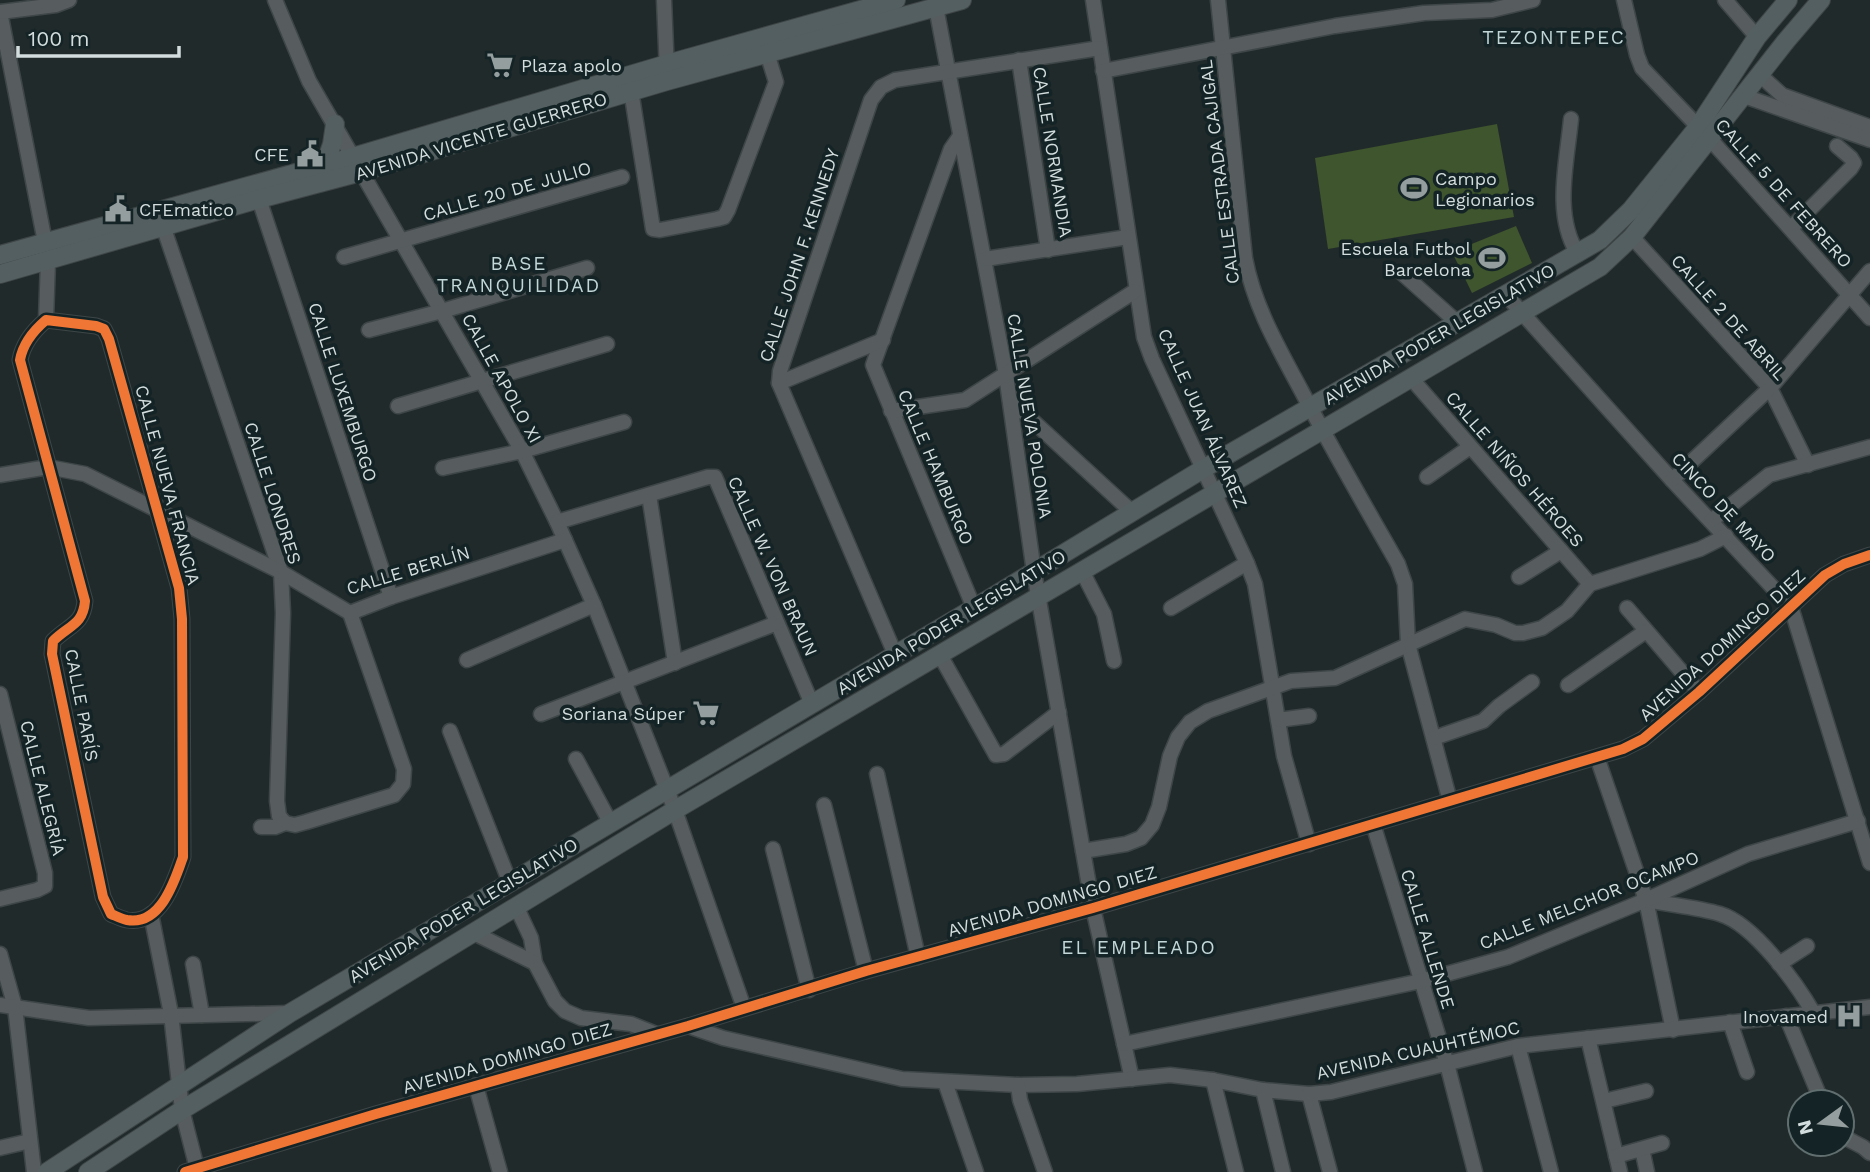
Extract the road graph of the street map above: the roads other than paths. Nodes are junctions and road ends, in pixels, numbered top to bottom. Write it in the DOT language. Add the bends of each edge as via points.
graph roads {
  1 [pos="69,0"];
  2 [pos="275,0"];
  3 [pos="664,0"];
  4 [pos="896,0"];
  5 [pos="962,0"];
  6 [pos="1093,0"];
  7 [pos="1218,0"];
  8 [pos="1533,0"];
  9 [pos="1624,0"];
  10 [pos="1725,0"];
  11 [pos="1788,0"];
  12 [pos="1821,0"];
  13 [pos="1491,5"];
  14 [pos="936,6"];
  15 [pos="0,12"];
  16 [pos="1757,37"];
  17 [pos="1100,48"];
  18 [pos="1224,49"];
  19 [pos="767,52"];
  20 [pos="1019,60"];
  21 [pos="1103,71"];
  22 [pos="667,72"];
  23 [pos="947,72"];
  24 [pos="1760,75"];
  25 [pos="630,83"];
  26 [pos="1744,96"];
  27 [pos="1571,119"];
  28 [pos="335,124"];
  29 [pos="1870,127"];
  30 [pos="1704,133"];
  31 [pos="960,136"];
  32 [pos="1870,141"];
  33 [pos="1837,146"];
  34 [pos="357,164"];
  35 [pos="325,165"];
  36 [pos="622,177"];
  37 [pos="259,199"];
  38 [pos="163,226"];
  39 [pos="1791,228"];
  40 [pos="1128,237"];
  41 [pos="1632,237"];
  42 [pos="403,241"];
  43 [pos="1048,250"];
  44 [pos="47,251"];
  45 [pos="1578,254"];
  46 [pos="0,255"];
  47 [pos="344,257"];
  48 [pos="985,259"];
  49 [pos="587,268"];
  50 [pos="1870,271"];
  51 [pos="0,274"];
  52 [pos="1403,274"];
  53 [pos="1136,291"];
  54 [pos="1850,295"];
  55 [pos="1507,296"];
  56 [pos="442,311"];
  57 [pos="1524,313"];
  58 [pos="1870,318"];
  59 [pos="46,320"];
  60 [pos="1458,323"];
  61 [pos="369,330"];
  62 [pos="883,340"];
  63 [pos="607,344"];
  64 [pos="1006,375"];
  65 [pos="1411,378"];
  66 [pos="482,381"];
  67 [pos="779,383"];
  68 [pos="1770,388"];
  69 [pos="1010,400"];
  70 [pos="398,406"];
  71 [pos="1310,408"];
  72 [pos="891,411"];
  73 [pos="624,422"];
  74 [pos="1321,430"];
  75 [pos="1470,447"];
  76 [pos="1870,447"];
  77 [pos="522,451"];
  78 [pos="1808,465"];
  79 [pos="48,467"];
  80 [pos="443,468"];
  81 [pos="1203,469"];
  82 [pos="0,475"];
  83 [pos="1427,477"];
  84 [pos="1672,480"];
  85 [pos="1214,492"];
  86 [pos="649,495"];
  87 [pos="158,509"];
  88 [pos="1133,513"];
  89 [pos="1711,521"];
  90 [pos="557,522"];
  91 [pos="1726,536"];
  92 [pos="565,540"];
  93 [pos="1561,551"];
  94 [pos="1870,555"];
  95 [pos="1247,563"];
  96 [pos="1082,571"];
  97 [pos="281,572"];
  98 [pos="1034,572"];
  99 [pos="1519,577"];
  100 [pos="1590,584"];
  101 [pos="391,597"];
  102 [pos="1038,597"];
  103 [pos="594,605"];
  104 [pos="1791,607"];
  105 [pos="974,608"];
  106 [pos="1171,608"];
  107 [pos="1627,608"];
  108 [pos="349,612"];
  109 [pos="777,623"];
  110 [pos="1646,631"];
  111 [pos="1408,644"];
  112 [pos="895,654"];
  113 [pos="940,655"];
  114 [pos="467,660"];
  115 [pos="1114,661"];
  116 [pos="675,663"];
  117 [pos="625,682"];
  118 [pos="1532,682"];
  119 [pos="1568,685"];
  120 [pos="1272,687"];
  121 [pos="1699,692"];
  122 [pos="0,694"];
  123 [pos="812,705"];
  124 [pos="1059,712"];
  125 [pos="541,714"];
  126 [pos="1309,716"];
  127 [pos="1278,720"];
  128 [pos="450,731"];
  129 [pos="1434,738"];
  130 [pos="1597,757"];
  131 [pos="576,759"];
  132 [pos="877,774"];
  133 [pos="667,789"];
  134 [pos="1450,801"];
  135 [pos="824,805"];
  136 [pos="675,810"];
  137 [pos="285,822"];
  138 [pos="610,822"];
  139 [pos="1373,824"];
  140 [pos="261,827"];
  141 [pos="1863,829"];
  142 [pos="1308,844"];
  143 [pos="773,849"];
  144 [pos="1083,851"];
  145 [pos="1870,863"];
  146 [pos="510,883"];
  147 [pos="0,900"];
  148 [pos="1646,900"];
  149 [pos="516,906"];
  150 [pos="1093,908"];
  151 [pos="151,914"];
  152 [pos="472,932"];
  153 [pos="1807,946"];
  154 [pos="0,954"];
  155 [pos="918,957"];
  156 [pos="535,963"];
  157 [pos="192,964"];
  158 [pos="1779,964"];
  159 [pos="866,971"];
  160 [pos="1421,981"];
  161 [pos="809,990"];
  162 [pos="7,1006"];
  163 [pos="1870,1007"];
  164 [pos="744,1008"];
  165 [pos="290,1013"];
  166 [pos="171,1014"];
  167 [pos="202,1014"];
  168 [pos="1814,1014"];
  169 [pos="1786,1016"];
  170 [pos="1730,1022"];
  171 [pos="688,1026"];
  172 [pos="1672,1030"];
  173 [pos="656,1034"];
  174 [pos="1588,1038"];
  175 [pos="1124,1044"];
  176 [pos="1518,1045"];
  177 [pos="1447,1065"];
  178 [pos="1747,1072"];
  179 [pos="1132,1079"];
  180 [pos="1213,1080"];
  181 [pos="945,1082"];
  182 [pos="1018,1085"];
  183 [pos="476,1086"];
  184 [pos="179,1087"];
  185 [pos="1816,1088"];
  186 [pos="1263,1090"];
  187 [pos="1646,1091"];
  188 [pos="1309,1094"];
  189 [pos="1604,1101"];
  190 [pos="183,1110"];
  191 [pos="30,1140"];
  192 [pos="1662,1143"];
  193 [pos="0,1148"];
  194 [pos="1642,1149"];
  195 [pos="1616,1156"];
  196 [pos="193,1171"];
  197 [pos="1472,1171"];
  198 [pos="34,1172"];
  199 [pos="47,1172"];
  200 [pos="88,1172"];
  201 [pos="500,1172"];
  202 [pos="976,1172"];
  203 [pos="1045,1172"];
  204 [pos="1236,1172"];
  205 [pos="1283,1172"];
  206 [pos="1330,1172"];
  207 [pos="1551,1172"];
  208 [pos="1620,1172"];
  209 [pos="1647,1172"];
  1 -- 15 [label="street"];
  2 -- 28 [label="street, CALLE APOLO XI" via="309,80"];
  3 -- 22 [label="street"];
  4 -- 22 [label="main road, AVENIDA VICENTE GUERRERO"];
  5 -- 14 [label="main road, AVENIDA VICENTE GUERRERO"];
  6 -- 17 [label="street, CALLE JUAN ÁLVAREZ"];
  7 -- 18 [label="street, CALLE ESTRADA CAJIGAL"];
  8 -- 13 [label="street"];
  9 -- 30 [label="street, CALLE 5 DE FEBRERO" via="1642,68"];
  10 -- 16 [label="street"];
  11 -- 16 [label="main road, AVENIDA PODER LEGISLATIVO"];
  12 -- 24 [label="main road, AVENIDA PODER LEGISLATIVO"];
  13 -- 18 [label="street" via="1335,26"];
  14 -- 19 [label="main road, AVENIDA VICENTE GUERRERO"];
  14 -- 23 [label="street, CALLE NUEVA POLONIA"];
  15 -- 44 [label="street"];
  16 -- 30 [label="main road, AVENIDA PODER LEGISLATIVO"];
  17 -- 20 [label="street, CALLE JOHN F. KENNEDY"];
  17 -- 21 [label="street, CALLE JUAN ÁLVAREZ"];
  18 -- 21 [label="street"];
  18 -- 71 [label="street, CALLE ESTRADA CAJIGAL" via="1250,285"];
  19 -- 22 [label="main road, AVENIDA VICENTE GUERRERO"];
  19 -- 25 [label="street" via="776,82 728,211 717,219 653,229"];
  20 -- 23 [label="street, CALLE JOHN F. KENNEDY"];
  20 -- 43 [label="street, CALLE NORMANDIA"];
  21 -- 40 [label="street, CALLE JUAN ÁLVAREZ"];
  22 -- 25 [label="main road, AVENIDA VICENTE GUERRERO"];
  23 -- 31 [label="street, CALLE NUEVA POLONIA"];
  23 -- 67 [label="street, CALLE JOHN F. KENNEDY" via="895,80 881,87 871,100"];
  24 -- 26 [label="main road, AVENIDA PODER LEGISLATIVO"];
  24 -- 29 [label="street" via="1782,95"];
  25 -- 34 [label="main road, AVENIDA VICENTE GUERRERO"];
  26 -- 30 [label="main road, AVENIDA PODER LEGISLATIVO"];
  26 -- 32 [label="street"];
  27 -- 45 [label="street" via="1563,202"];
  28 -- 34 [label="street, CALLE APOLO XI"];
  28 -- 35 [label="main road"];
  30 -- 39 [label="street, CALLE 5 DE FEBRERO"];
  30 -- 41 [label="main road, AVENIDA PODER LEGISLATIVO"];
  30 -- 45 [label="main road, AVENIDA PODER LEGISLATIVO" via="1600,240"];
  31 -- 48 [label="street, CALLE NUEVA POLONIA"];
  31 -- 62 [label="street, CALLE HAMBURGO" via="951,149"];
  33 -- 39 [label="street" via="1854,163"];
  34 -- 35 [label="main road, AVENIDA VICENTE GUERRERO"];
  34 -- 37 [label="main road, AVENIDA VICENTE GUERRERO"];
  34 -- 42 [label="street, CALLE APOLO XI"];
  35 -- 44 [label="main road, AVENIDA VICENTE GUERRERO"];
  36 -- 42 [label="street, CALLE 20 DE JULIO"];
  37 -- 38 [label="main road, AVENIDA VICENTE GUERRERO"];
  37 -- 101 [label="street, CALLE LUXEMBURGO"];
  38 -- 44 [label="main road, AVENIDA VICENTE GUERRERO"];
  38 -- 97 [label="street, CALLE LONDRES"];
  39 -- 54 [label="street, CALLE 5 DE FEBRERO"];
  40 -- 43 [label="street"];
  40 -- 53 [label="street, CALLE JUAN ÁLVAREZ"];
  41 -- 57 [label="main road, AVENIDA PODER LEGISLATIVO" via="1600,267"];
  41 -- 68 [label="street, CALLE 2 DE ABRIL"];
  42 -- 47 [label="street, CALLE 20 DE JULIO"];
  42 -- 56 [label="street, CALLE APOLO XI"];
  43 -- 48 [label="street"];
  44 -- 46 [label="main road, AVENIDA VICENTE GUERRERO"];
  44 -- 51 [label="main road, AVENIDA VICENTE GUERRERO"];
  44 -- 59 [label="street"];
  45 -- 55 [label="main road, AVENIDA PODER LEGISLATIVO"];
  48 -- 64 [label="street, CALLE NUEVA POLONIA"];
  49 -- 56 [label="street"];
  50 -- 54 [label="street"];
  52 -- 60 [label="street"];
  53 -- 64 [label="street"];
  53 -- 81 [label="street, CALLE JUAN ÁLVAREZ" via="1152,359"];
  54 -- 58 [label="street, CALLE 5 DE FEBRERO"];
  54 -- 68 [label="street"];
  55 -- 57 [label="street, CINCO DE MAYO"];
  55 -- 60 [label="main road, AVENIDA PODER LEGISLATIVO"];
  56 -- 61 [label="street"];
  56 -- 66 [label="street, CALLE APOLO XI"];
  57 -- 65 [label="main road, AVENIDA PODER LEGISLATIVO"];
  57 -- 84 [label="street, CINCO DE MAYO"];
  59 -- 79 [label="street, CALLE PARÍS" via="29,338 20,360"];
  59 -- 87 [label="street, CALLE NUEVA FRANCIA" via="104,329"];
  60 -- 71 [label="main road, AVENIDA PODER LEGISLATIVO"];
  62 -- 67 [label="street"];
  62 -- 72 [label="street, CALLE HAMBURGO" via="873,365"];
  63 -- 66 [label="street"];
  64 -- 69 [label="street, CALLE NUEVA POLONIA"];
  64 -- 72 [label="street" via="965,400"];
  65 -- 74 [label="main road, AVENIDA PODER LEGISLATIVO"];
  65 -- 75 [label="street, CALLE NIÑOS HÉROES"];
  66 -- 70 [label="street"];
  66 -- 77 [label="street, CALLE APOLO XI"];
  67 -- 112 [label="street, CALLE JOHN F. KENNEDY"];
  68 -- 78 [label="street, CALLE 2 DE ABRIL"];
  68 -- 84 [label="street"];
  69 -- 88 [label="street"];
  69 -- 98 [label="street, CALLE NUEVA POLONIA"];
  71 -- 74 [label="street, CALLE ESTRADA CAJIGAL"];
  71 -- 81 [label="main road, AVENIDA PODER LEGISLATIVO"];
  72 -- 105 [label="street, CALLE HAMBURGO"];
  73 -- 77 [label="street"];
  74 -- 85 [label="main road, AVENIDA PODER LEGISLATIVO"];
  74 -- 111 [label="street, CALLE ESTRADA CAJIGAL" via="1398,564 1405,584"];
  75 -- 83 [label="street"];
  75 -- 93 [label="street, CALLE NIÑOS HÉROES"];
  76 -- 78 [label="street"];
  77 -- 80 [label="street"];
  77 -- 90 [label="street, CALLE APOLO XI"];
  78 -- 89 [label="street" via="1769,475"];
  79 -- 82 [label="street, CALLE BERLÍN"];
  79 -- 87 [label="street, CALLE BERLÍN" via="85,474"];
  79 -- 151 [label="street, CALLE PARÍS" via="85,601 80,620 52,641 52,654 103,897 111,914 129,921"];
  81 -- 85 [label="street, CALLE JUAN ÁLVAREZ"];
  81 -- 88 [label="main road, AVENIDA PODER LEGISLATIVO"];
  84 -- 89 [label="street, CINCO DE MAYO"];
  85 -- 95 [label="street, CALLE JUAN ÁLVAREZ"];
  85 -- 96 [label="main road, AVENIDA PODER LEGISLATIVO"];
  86 -- 90 [label="street, CALLE W. VON BRAUN"];
  86 -- 109 [label="street, CALLE W. VON BRAUN" via="715,477"];
  86 -- 116 [label="street"];
  87 -- 97 [label="street, CALLE BERLÍN"];
  87 -- 151 [label="street, CALLE NUEVA FRANCIA" via="183,619 183,857 175,882"];
  88 -- 98 [label="main road, AVENIDA PODER LEGISLATIVO"];
  89 -- 91 [label="street, CINCO DE MAYO"];
  90 -- 92 [label="street, CALLE APOLO XI"];
  91 -- 100 [label="street" via="1700,549"];
  91 -- 104 [label="street, CINCO DE MAYO"];
  92 -- 101 [label="street, CALLE BERLÍN"];
  92 -- 103 [label="street, CALLE APOLO XI"];
  93 -- 99 [label="street"];
  93 -- 100 [label="street, CALLE NIÑOS HÉROES"];
  94 -- 104 [label="street, AVENIDA DOMINGO DIEZ" via="1825,575"];
  95 -- 106 [label="street"];
  95 -- 120 [label="street, CALLE JUAN ÁLVAREZ" via="1255,584"];
  96 -- 102 [label="main road, AVENIDA PODER LEGISLATIVO"];
  96 -- 115 [label="street" via="1104,614"];
  97 -- 108 [label="street, CALLE BERLÍN"];
  97 -- 137 [label="street, CALLE LONDRES" via="277,801 279,817"];
  98 -- 102 [label="street, CALLE NUEVA POLONIA"];
  98 -- 105 [label="main road, AVENIDA PODER LEGISLATIVO"];
  100 -- 111 [label="street" via="1567,611 1542,628 1522,634 1465,619"];
  101 -- 108 [label="street, CALLE BERLÍN"];
  102 -- 113 [label="main road, AVENIDA PODER LEGISLATIVO"];
  102 -- 124 [label="street, CALLE NUEVA POLONIA"];
  103 -- 114 [label="street"];
  103 -- 117 [label="street, CALLE APOLO XI"];
  104 -- 121 [label="street, AVENIDA DOMINGO DIEZ"];
  104 -- 141 [label="street, CINCO DE MAYO"];
  105 -- 112 [label="main road, AVENIDA PODER LEGISLATIVO"];
  107 -- 110 [label="street"];
  108 -- 137 [label="street" via="404,769 403,784 394,795 295,825"];
  109 -- 116 [label="street"];
  109 -- 123 [label="street, CALLE W. VON BRAUN"];
  110 -- 119 [label="street"];
  110 -- 121 [label="street"];
  111 -- 120 [label="street" via="1335,678"];
  111 -- 129 [label="street, CALLE ESTRADA CAJIGAL"];
  112 -- 123 [label="main road, AVENIDA PODER LEGISLATIVO"];
  113 -- 124 [label="street" via="996,755 1004,754"];
  113 -- 136 [label="main road, AVENIDA PODER LEGISLATIVO"];
  116 -- 117 [label="street"];
  117 -- 125 [label="street"];
  117 -- 133 [label="street, CALLE APOLO XI"];
  118 -- 129 [label="street" via="1483,721"];
  120 -- 127 [label="street, CALLE JUAN ÁLVAREZ"];
  120 -- 144 [label="street" via="1224,703 1190,722 1178,737 1159,807 1141,838"];
  121 -- 130 [label="street, AVENIDA DOMINGO DIEZ" via="1643,739"];
  122 -- 147 [label="street, CALLE ALEGRÍA" via="45,873 45,886"];
  123 -- 133 [label="main road, AVENIDA PODER LEGISLATIVO"];
  124 -- 144 [label="street, CALLE NUEVA POLONIA"];
  126 -- 127 [label="street"];
  127 -- 142 [label="street, CALLE JUAN ÁLVAREZ"];
  128 -- 146 [label="street"];
  129 -- 134 [label="street, CALLE ESTRADA CAJIGAL"];
  130 -- 134 [label="street, AVENIDA DOMINGO DIEZ"];
  130 -- 148 [label="street"];
  131 -- 138 [label="street"];
  132 -- 155 [label="street"];
  133 -- 136 [label="street, CALLE APOLO XI"];
  133 -- 138 [label="main road, AVENIDA PODER LEGISLATIVO"];
  134 -- 139 [label="street, AVENIDA DOMINGO DIEZ"];
  135 -- 159 [label="street"];
  136 -- 149 [label="main road, AVENIDA PODER LEGISLATIVO"];
  136 -- 164 [label="street, CALLE APOLO XI"];
  137 -- 140 [label="street"];
  138 -- 146 [label="main road, AVENIDA PODER LEGISLATIVO"];
  139 -- 142 [label="street, AVENIDA DOMINGO DIEZ"];
  139 -- 160 [label="street, CALLE ALLENDE"];
  141 -- 145 [label="street, CINCO DE MAYO"];
  141 -- 148 [label="street, CALLE MELCHOR OCAMPO" via="1748,854"];
  142 -- 150 [label="street, AVENIDA DOMINGO DIEZ"];
  143 -- 161 [label="street"];
  144 -- 150 [label="street, CALLE NUEVA POLONIA"];
  146 -- 165 [label="main road, AVENIDA PODER LEGISLATIVO"];
  148 -- 158 [label="street" via="1722,914 1739,924"];
  148 -- 160 [label="street, CALLE MELCHOR OCAMPO" via="1508,957"];
  148 -- 172 [label="street"];
  149 -- 152 [label="main road, AVENIDA PODER LEGISLATIVO"];
  149 -- 156 [label="street" via="531,937"];
  150 -- 155 [label="street, AVENIDA DOMINGO DIEZ"];
  150 -- 175 [label="street, CALLE NUEVA POLONIA"];
  151 -- 166 [label="street"];
  152 -- 156 [label="street"];
  152 -- 190 [label="main road, AVENIDA PODER LEGISLATIVO"];
  153 -- 158 [label="street"];
  154 -- 162 [label="street"];
  155 -- 159 [label="street, AVENIDA DOMINGO DIEZ"];
  156 -- 173 [label="street" via="565,1011 582,1018 631,1024"];
  157 -- 167 [label="street"];
  158 -- 168 [label="street"];
  159 -- 161 [label="street, AVENIDA DOMINGO DIEZ"];
  160 -- 175 [label="street, CALLE MELCHOR OCAMPO"];
  160 -- 177 [label="street, CALLE ALLENDE"];
  161 -- 164 [label="street, AVENIDA DOMINGO DIEZ"];
  162 -- 166 [label="street" via="89,1017"];
  162 -- 191 [label="street"];
  163 -- 168 [label="street, AVENIDA CUAUHTÉMOC"];
  164 -- 171 [label="street, AVENIDA DOMINGO DIEZ"];
  165 -- 167 [label="street"];
  165 -- 184 [label="main road, AVENIDA PODER LEGISLATIVO"];
  166 -- 167 [label="street"];
  166 -- 184 [label="street"];
  168 -- 169 [label="street, AVENIDA CUAUHTÉMOC"];
  169 -- 170 [label="street, AVENIDA CUAUHTÉMOC"];
  169 -- 185 [label="street"];
  170 -- 172 [label="street, AVENIDA CUAUHTÉMOC"];
  170 -- 178 [label="street"];
  171 -- 173 [label="street, AVENIDA DOMINGO DIEZ"];
  171 -- 181 [label="street, AVENIDA CUAUHTÉMOC" via="902,1079"];
  172 -- 174 [label="street, AVENIDA CUAUHTÉMOC"];
  173 -- 183 [label="street, AVENIDA DOMINGO DIEZ"];
  174 -- 176 [label="street, AVENIDA CUAUHTÉMOC"];
  174 -- 189 [label="street"];
  175 -- 179 [label="street, CALLE NUEVA POLONIA"];
  176 -- 177 [label="street, AVENIDA CUAUHTÉMOC"];
  176 -- 207 [label="street"];
  177 -- 188 [label="street, AVENIDA CUAUHTÉMOC"];
  177 -- 197 [label="street, CALLE ALLENDE"];
  179 -- 180 [label="street, AVENIDA CUAUHTÉMOC" via="1170,1075"];
  179 -- 182 [label="street, AVENIDA CUAUHTÉMOC"];
  180 -- 186 [label="street, AVENIDA CUAUHTÉMOC"];
  180 -- 204 [label="street"];
  181 -- 182 [label="street, AVENIDA CUAUHTÉMOC"];
  181 -- 202 [label="street"];
  182 -- 203 [label="street"];
  183 -- 196 [label="street, AVENIDA DOMINGO DIEZ"];
  183 -- 201 [label="street"];
  184 -- 190 [label="street"];
  184 -- 199 [label="main road, AVENIDA PODER LEGISLATIVO"];
  186 -- 188 [label="street, AVENIDA CUAUHTÉMOC"];
  186 -- 205 [label="street"];
  187 -- 189 [label="street"];
  188 -- 206 [label="street"];
  189 -- 195 [label="street"];
  190 -- 196 [label="street"];
  190 -- 200 [label="main road, AVENIDA PODER LEGISLATIVO"];
  191 -- 193 [label="street"];
  191 -- 198 [label="street"];
  192 -- 194 [label="street"];
  194 -- 195 [label="street"];
  194 -- 209 [label="street"];
  195 -- 208 [label="street"];
}
